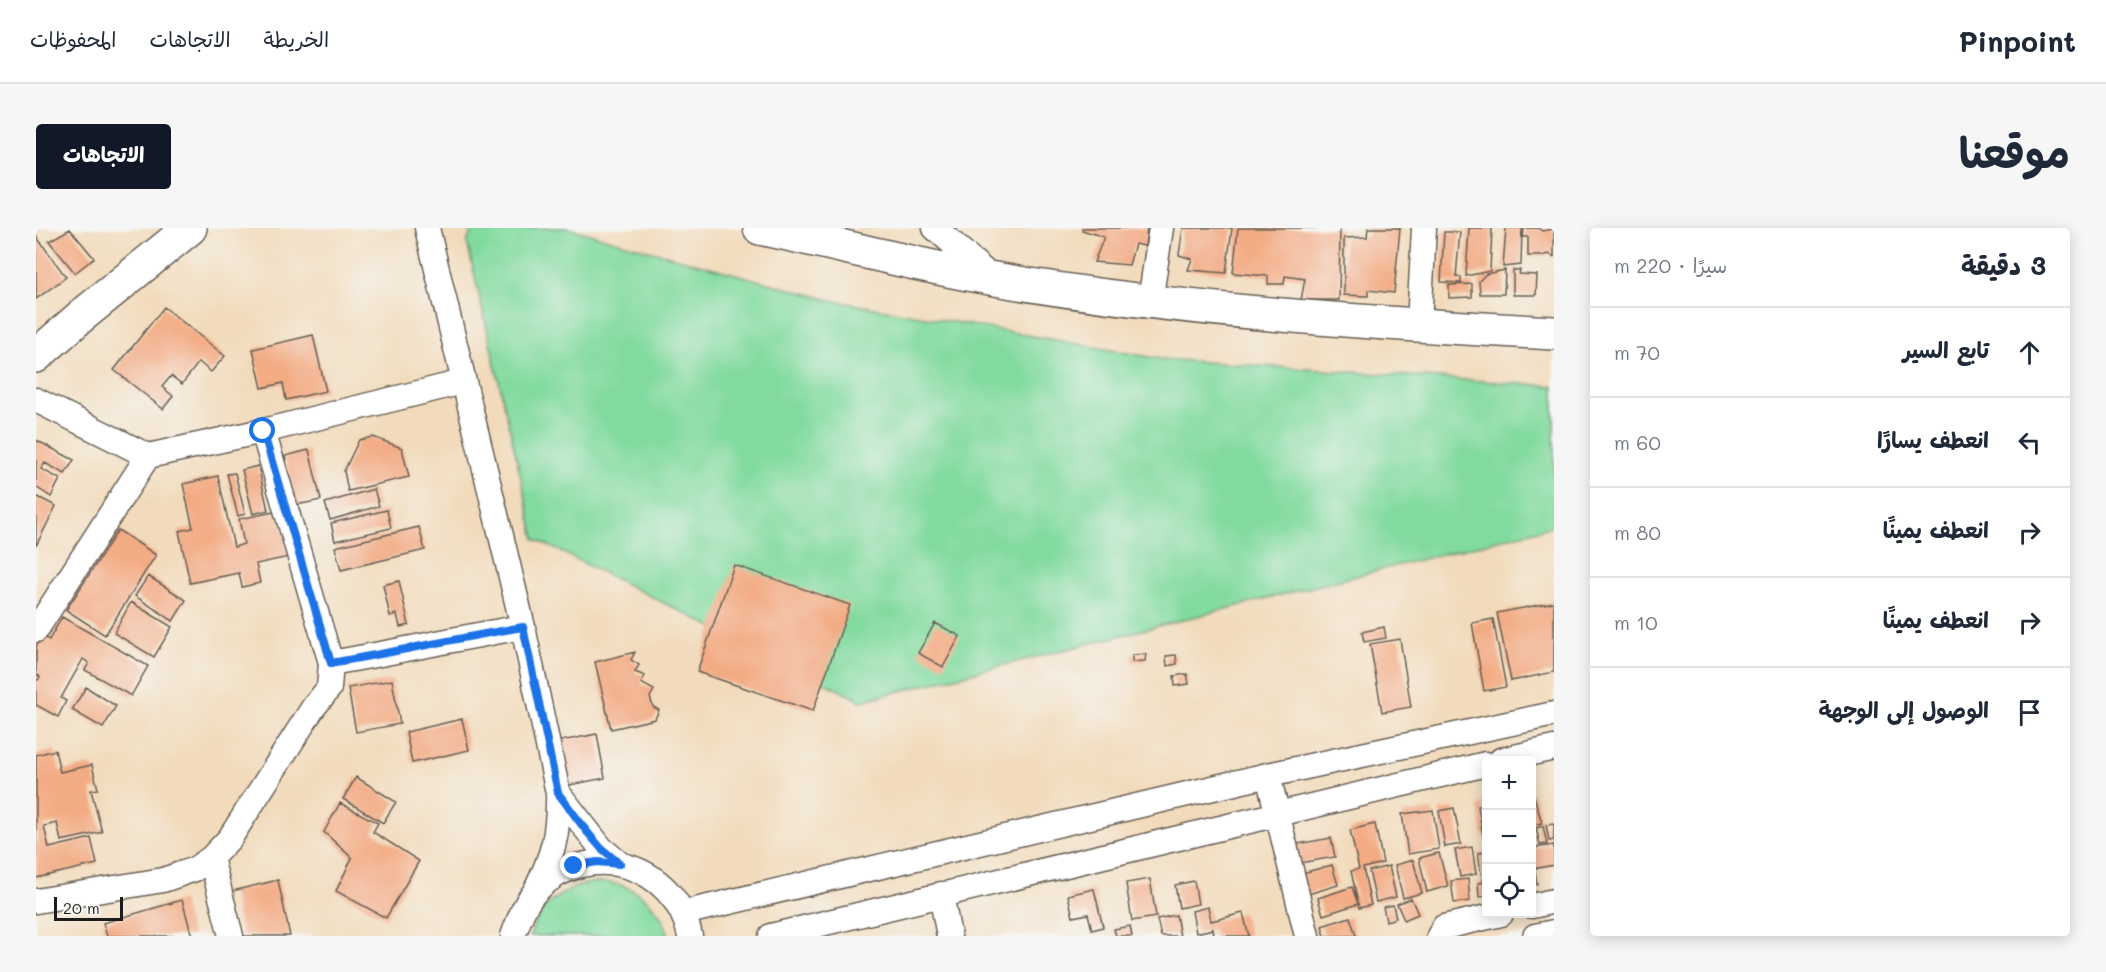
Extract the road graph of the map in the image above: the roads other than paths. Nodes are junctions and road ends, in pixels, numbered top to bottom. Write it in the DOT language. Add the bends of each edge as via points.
graph roads {
  1 [pos="190,228"];
  2 [pos="417,228"];
  3 [pos="427,228"];
  4 [pos="760,228"];
  5 [pos="935,228"];
  6 [pos="1161,228"];
  7 [pos="1424,228"];
  8 [pos="433,259"];
  9 [pos="993,279"];
  10 [pos="1150,302"];
  11 [pos="1419,326"];
  12 [pos="1554,333"];
  13 [pos="36,356"];
  14 [pos="463,382"];
  15 [pos="36,400"];
  16 [pos="263,431"];
  17 [pos="148,456"];
  18 [pos="523,627"];
  19 [pos="36,630"];
  20 [pos="331,663"];
  21 [pos="1554,714"];
  22 [pos="1554,748"];
  23 [pos="1519,756"];
  24 [pos="1482,765"];
  25 [pos="1268,776"];
  26 [pos="558,793"];
  27 [pos="1277,814"];
  28 [pos="211,858"];
  29 [pos="620,864"];
  30 [pos="535,892"];
  31 [pos="941,894"];
  32 [pos="36,901"];
  33 [pos="1554,901"];
  34 [pos="1536,905"];
  35 [pos="1489,918"];
  36 [pos="686,925"];
  37 [pos="1554,932"];
  38 [pos="1443,933"];
  39 [pos="231,936"];
  40 [pos="513,936"];
  41 [pos="771,936"];
  42 [pos="949,936"];
  43 [pos="1307,936"];
  44 [pos="1535,936"];
  1 -- 13 [label="main road"];
  2 -- 8 [label="street"];
  3 -- 8 [label="street"];
  4 -- 9 [label="main road"];
  5 -- 9 [label="street"];
  6 -- 10 [label="street"];
  7 -- 11 [label="street"];
  8 -- 14 [label="street"];
  9 -- 10 [label="main road"];
  10 -- 11 [label="main road"];
  11 -- 12 [label="main road"];
  14 -- 16 [label="street"];
  14 -- 18 [label="street"];
  15 -- 17 [label="street"];
  16 -- 17 [label="street"];
  16 -- 20 [label="street"];
  17 -- 19 [label="street"];
  18 -- 20 [label="street"];
  18 -- 26 [label="street"];
  20 -- 28 [label="street" via="329,688 242,822"];
  21 -- 25 [label="street"];
  22 -- 23 [label="street"];
  24 -- 27 [label="street"];
  25 -- 27 [label="street"];
  25 -- 36 [label="street"];
  26 -- 29 [label="street" via="601,848"];
  26 -- 30 [label="street" via="554,849"];
  27 -- 31 [label="street"];
  27 -- 43 [label="street"];
  28 -- 32 [label="street" via="195,869 163,880"];
  28 -- 39 [label="street"];
  29 -- 30 [label="street" via="574,866"];
  29 -- 36 [label="street" via="650,876 674,899"];
  30 -- 40 [label="street" via="521,913"];
  31 -- 41 [label="street"];
  31 -- 42 [label="street"];
  33 -- 34 [label="street"];
  35 -- 38 [label="street"];
  37 -- 44 [label="street"];
}
